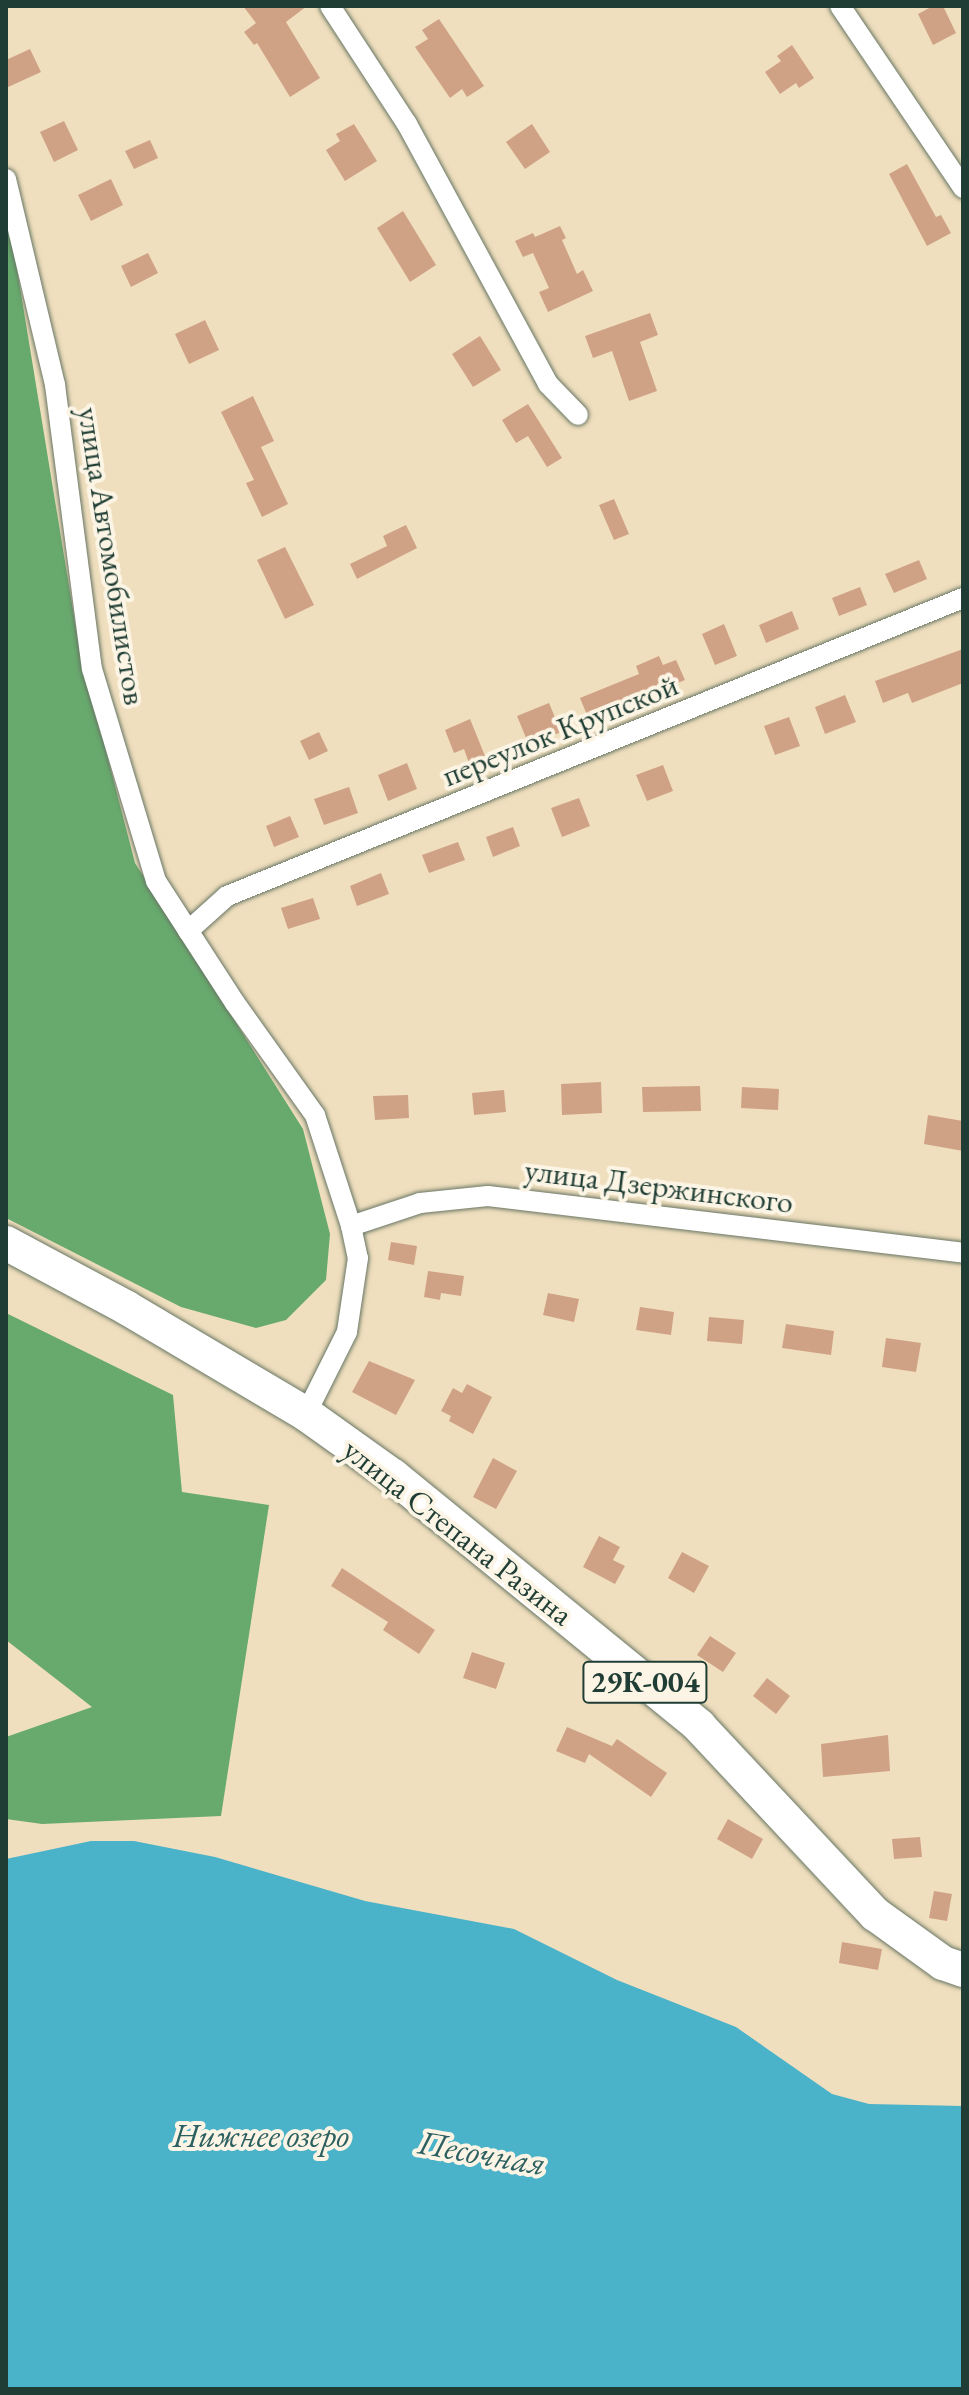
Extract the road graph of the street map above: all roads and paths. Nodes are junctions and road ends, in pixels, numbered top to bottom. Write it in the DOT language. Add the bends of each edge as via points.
graph roads {
  1 [pos="330,6"];
  2 [pos="840,6"];
  3 [pos="6,179"];
  4 [pos="963,188"];
  5 [pos="578,415"];
  6 [pos="963,598"];
  7 [pos="188,931"];
  8 [pos="351,1226"];
  9 [pos="6,1243"];
  10 [pos="963,1253"];
  11 [pos="306,1414"];
  12 [pos="963,1970"];
  1 -- 5 [label="street" via="407,124 548,384"];
  2 -- 4 [label="street"];
  3 -- 7 [label="street, улица Автомобилистов" via="55,385 92,669 156,881"];
  6 -- 7 [label="street, переулок Крупской" via="227,896"];
  7 -- 8 [label="street, улица Автомобилистов" via="315,1115"];
  8 -- 10 [label="street, улица Дзержинского" via="420,1203 488,1196"];
  8 -- 11 [label="street, улица Автомобилистов" via="358,1258 347,1332"];
  9 -- 11 [label="main road, 29К-004"];
  11 -- 12 [label="main road, улица Степана Разина / 29К-004" via="393,1476 699,1726 875,1914 943,1963"];
}
